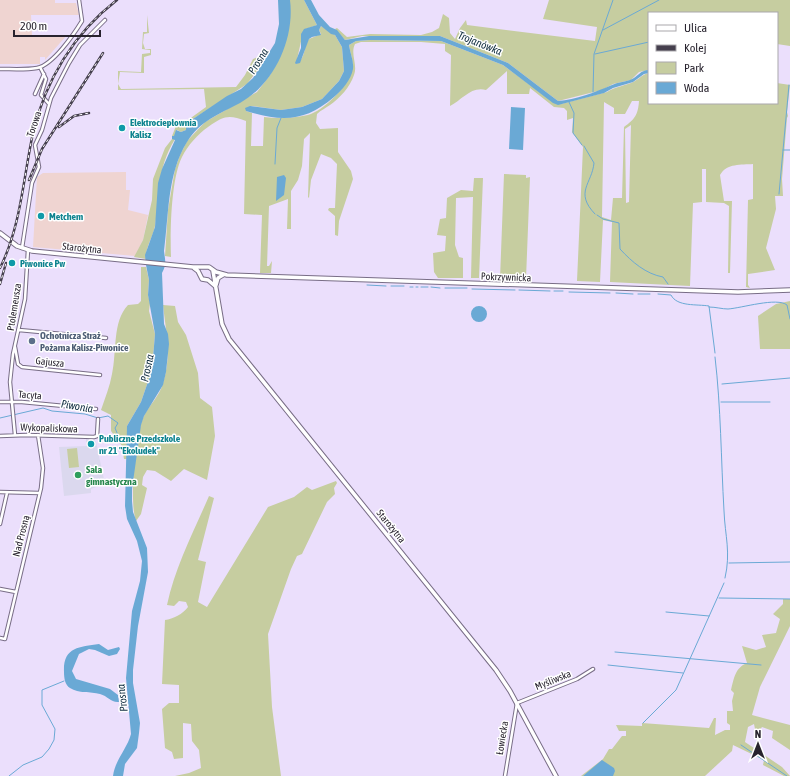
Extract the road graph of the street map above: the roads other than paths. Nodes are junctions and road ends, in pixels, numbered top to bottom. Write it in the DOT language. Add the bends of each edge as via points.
graph roads {
  1 [pos="79,0"];
  2 [pos="105,20"];
  3 [pos="40,67"];
  4 [pos="0,69"];
  5 [pos="44,74"];
  6 [pos="35,94"];
  7 [pos="49,104"];
  8 [pos="0,233"];
  9 [pos="22,248"];
  10 [pos="28,250"];
  11 [pos="193,267"];
  12 [pos="203,267"];
  13 [pos="213,271"];
  14 [pos="200,273"];
  15 [pos="223,275"];
  16 [pos="227,275"];
  17 [pos="213,276"];
  18 [pos="208,280"];
  19 [pos="216,286"];
  20 [pos="790,290"];
  21 [pos="19,330"];
  22 [pos="106,338"];
  23 [pos="15,347"];
  24 [pos="100,375"];
  25 [pos="11,401"];
  26 [pos="0,402"];
  27 [pos="96,409"];
  28 [pos="98,419"];
  29 [pos="15,435"];
  30 [pos="38,435"];
  31 [pos="0,436"];
  32 [pos="0,492"];
  33 [pos="7,493"];
  34 [pos="40,493"];
  35 [pos="0,524"];
  36 [pos="0,589"];
  37 [pos="16,592"];
  38 [pos="0,638"];
  39 [pos="593,669"];
  40 [pos="517,703"];
  41 [pos="505,776"];
  42 [pos="556,776"];
  1 -- 3 [label="street" via="83,19 81,23 57,54"];
  2 -- 7 [label="street, Torowa" via="75,53"];
  3 -- 4 [label="street"];
  3 -- 5 [label="street"];
  5 -- 6 [label="street"];
  5 -- 7 [label="street" via="46,81 41,95"];
  7 -- 9 [label="street, Torowa" via="35,147 39,167 32,182"];
  8 -- 9 [label="street, Starożytna"];
  9 -- 10 [label="street, Starożytna"];
  10 -- 11 [label="street, Starożytna"];
  10 -- 21 [label="street, Ptolemeusza" via="26,287"];
  11 -- 12 [label="street"];
  11 -- 14 [label="street"];
  12 -- 13 [label="street" via="209,267"];
  12 -- 14 [label="street"];
  13 -- 16 [label="street, Pokrzywnicka"];
  13 -- 17 [label="street"];
  14 -- 18 [label="street" via="202,279"];
  15 -- 16 [label="street, Pokrzywnicka"];
  15 -- 17 [label="street, Pokrzywnicka"];
  15 -- 19 [label="street" via="218,278"];
  16 -- 20 [label="street, Pokrzywnicka" via="738,292"];
  17 -- 18 [label="street"];
  17 -- 19 [label="street, Starożytna"];
  18 -- 19 [label="street"];
  19 -- 40 [label="street, Starożytna" via="222,324 229,339 488,658"];
  21 -- 22 [label="street"];
  21 -- 23 [label="street, Ptolemeusza"];
  23 -- 24 [label="street, Gajusza" via="18,364 22,367"];
  23 -- 25 [label="street, Ptolemeusza" via="10,382"];
  25 -- 26 [label="street, Tacyta"];
  25 -- 27 [label="street, Tacyta"];
  25 -- 29 [label="street, Ptolemeusza"];
  28 -- 30 [label="street, Wykopaliskowa" via="96,436"];
  29 -- 30 [label="street, Wykopaliskowa"];
  29 -- 31 [label="street, Wykopaliskowa"];
  30 -- 34 [label="street, Nad Prosną" via="43,468"];
  32 -- 33 [label="street"];
  33 -- 34 [label="street"];
  33 -- 35 [label="street"];
  34 -- 37 [label="street, Nad Prosną"];
  36 -- 37 [label="street"];
  37 -- 38 [label="street, Nad Prosną" via="5,638"];
  39 -- 40 [label="street, Myśliwska" via="577,679"];
  40 -- 41 [label="street, Łowiecka"];
  40 -- 42 [label="street, Starożytna"];
}
